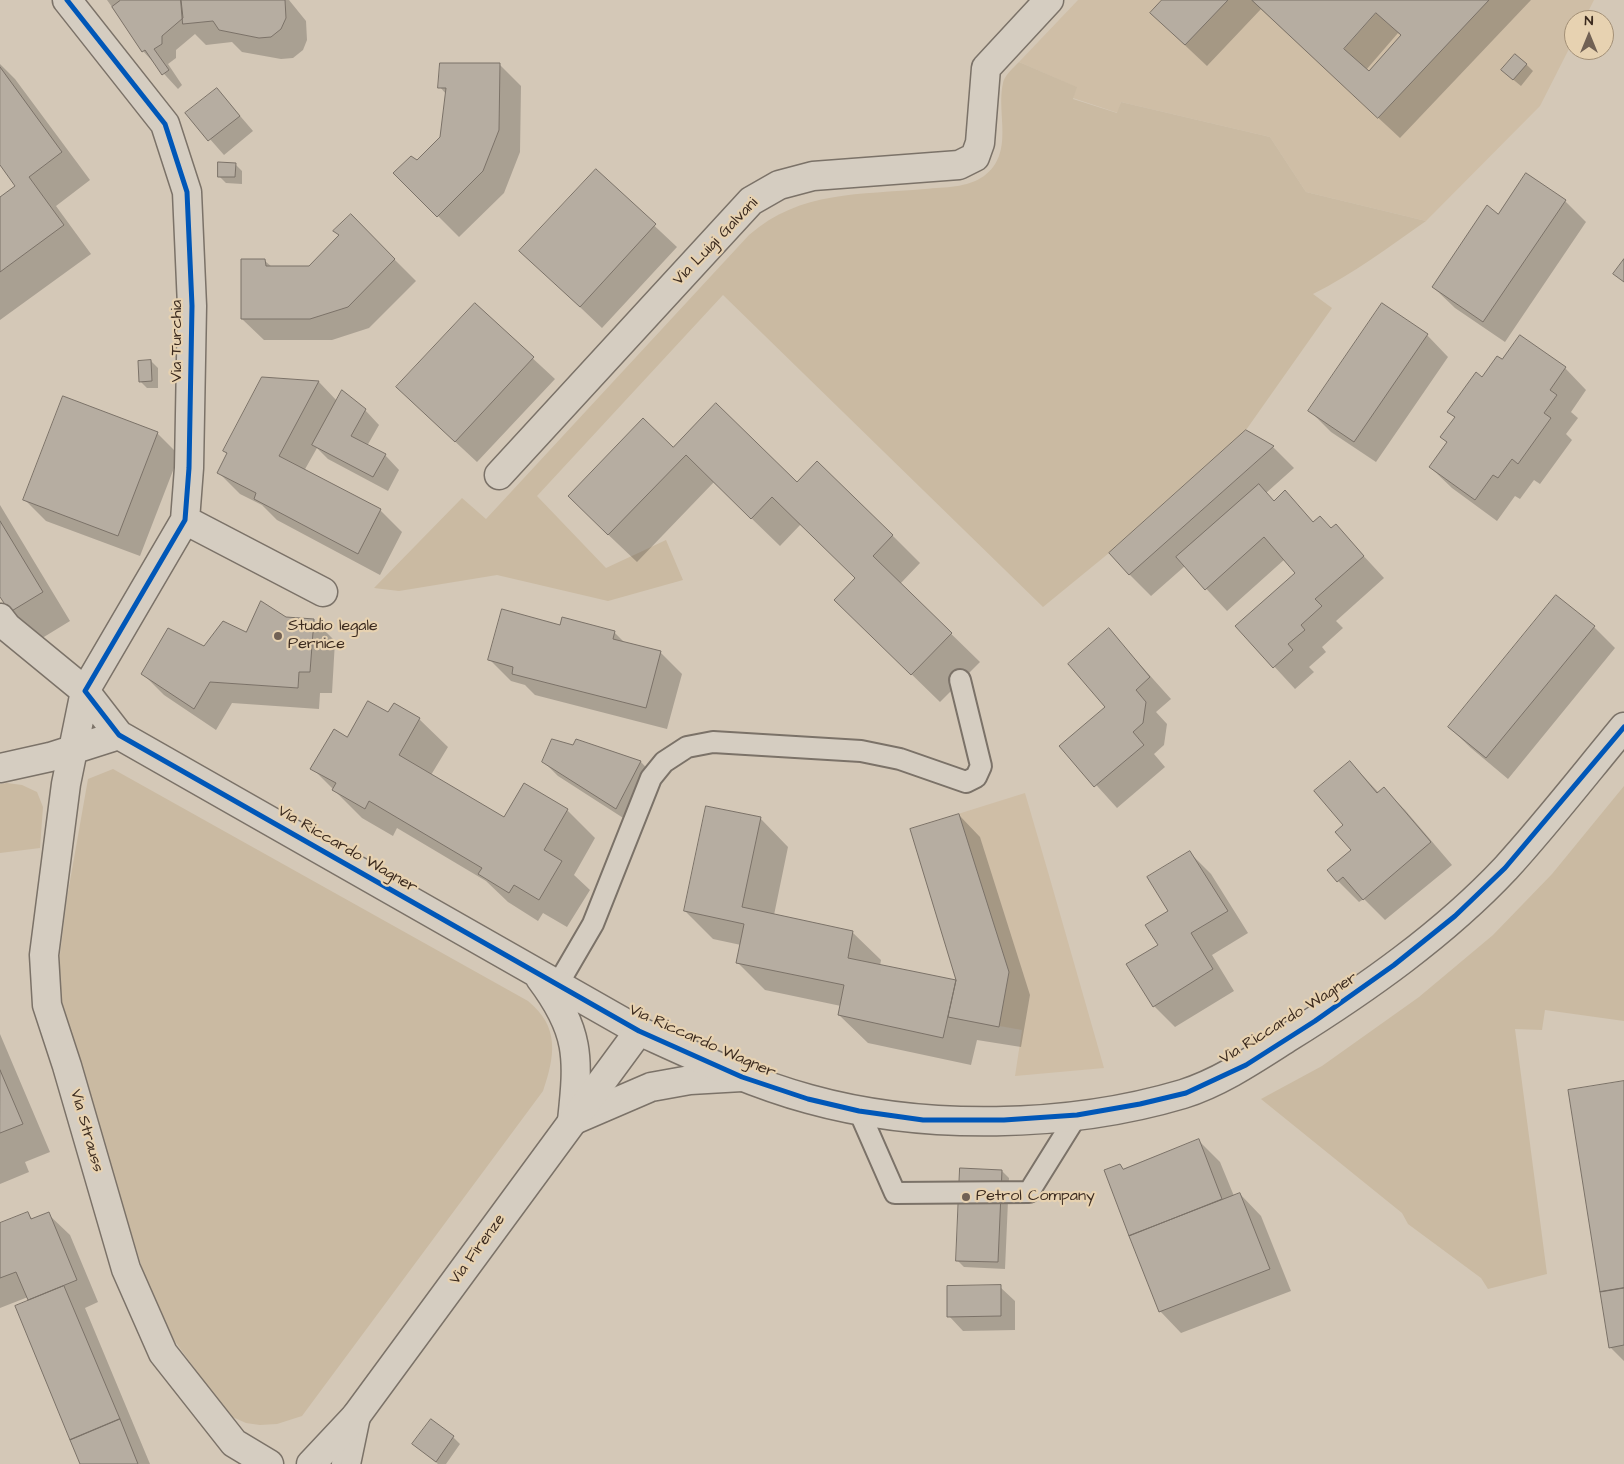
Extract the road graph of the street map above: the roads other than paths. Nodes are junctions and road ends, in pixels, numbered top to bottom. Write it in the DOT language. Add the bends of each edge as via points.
graph roads {
  1 [pos="67,0"];
  2 [pos="1049,0"];
  3 [pos="499,475"];
  4 [pos="185,520"];
  5 [pos="323,592"];
  6 [pos="0,618"];
  7 [pos="960,680"];
  8 [pos="85,691"];
  9 [pos="1624,727"];
  10 [pos="119,735"];
  11 [pos="72,749"];
  12 [pos="0,768"];
  13 [pos="535,970"];
  14 [pos="558,984"];
  15 [pos="639,1031"];
  16 [pos="742,1077"];
  17 [pos="860,1111"];
  18 [pos="1077,1115"];
  19 [pos="572,1121"];
  20 [pos="356,1416"];
  21 [pos="268,1464"];
  22 [pos="311,1464"];
  23 [pos="346,1464"];
  1 -- 4 [label="street, Via Turchia" via="165,124 187,192 192,306"];
  2 -- 3 [label="street, Via Luigi Galvani" via="986,68 980,143 975,157 959,165 813,176 779,186 751,201"];
  4 -- 5 [label="street"];
  4 -- 8 [label="street, Via Turchia"];
  6 -- 8 [label="street"];
  7 -- 14 [label="lane" via="981,766 976,777 966,782 900,759 861,751 713,742 687,747 664,762 650,778 593,924"];
  8 -- 10 [label="street"];
  8 -- 11 [label="street, Via Strauss"];
  9 -- 18 [label="street, Via Riccardo Wagner" via="1505,868 1455,916 1315,1021 1246,1065 1186,1093"];
  10 -- 11 [label="street"];
  10 -- 13 [label="street, Via Riccardo Wagner"];
  11 -- 12 [label="street"];
  11 -- 21 [label="street, Via Strauss" via="44,954 47,1006 126,1269 163,1353 234,1443"];
  13 -- 14 [label="street, Via Riccardo Wagner"];
  13 -- 19 [label="street" via="559,1003 570,1030 576,1055"];
  14 -- 15 [label="street, Via Riccardo Wagner"];
  15 -- 16 [label="street, Via Riccardo Wagner"];
  15 -- 19 [label="street, Via Firenze"];
  16 -- 17 [label="street, Via Riccardo Wagner" via="808,1099"];
  16 -- 19 [label="street" via="690,1080 651,1087"];
  17 -- 18 [label="street, Via Riccardo Wagner" via="923,1120 1004,1120"];
  17 -- 18 [label="lane" via="894,1193 1029,1192"];
  19 -- 20 [label="street, Via Firenze"];
  20 -- 22 [label="street, Via Firenze"];
  20 -- 23 [label="street"];
}
